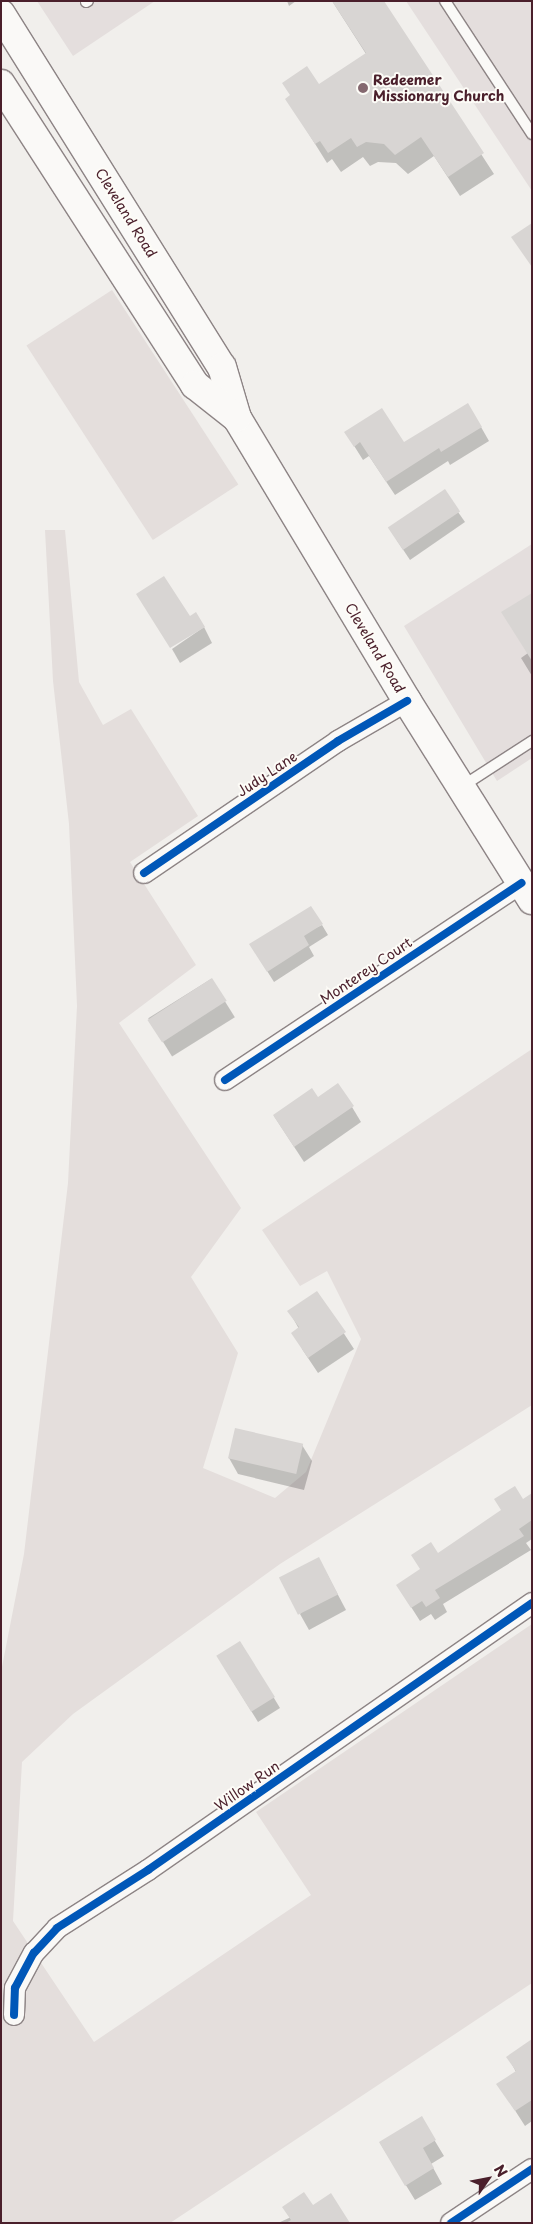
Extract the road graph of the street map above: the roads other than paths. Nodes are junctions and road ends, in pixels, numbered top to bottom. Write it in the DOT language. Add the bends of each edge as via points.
graph roads {
  1 [pos="445,1"];
  2 [pos="1,14"];
  3 [pos="1,84"];
  4 [pos="532,134"];
  5 [pos="237,418"];
  6 [pos="407,701"];
  7 [pos="532,741"];
  8 [pos="461,787"];
  9 [pos="144,874"];
  10 [pos="526,892"];
  11 [pos="225,1080"];
  12 [pos="532,1603"];
  13 [pos="14,2015"];
  14 [pos="532,2169"];
  15 [pos="451,2223"];
  1 -- 4 [label="lane"];
  2 -- 5 [label="main road, Cleveland Road" via="222,367"];
  3 -- 5 [label="main road, Cleveland Road" via="195,385"];
  5 -- 6 [label="main road, Cleveland Road"];
  6 -- 8 [label="main road, Cleveland Road"];
  6 -- 9 [label="street, Judy Lane" via="273,784"];
  7 -- 8 [label="lane"];
  8 -- 10 [label="main road, Cleveland Road"];
  10 -- 11 [label="street, Monterey Court"];
  12 -- 13 [label="street, Willow Run" via="148,1870 57,1928 34,1953 15,1988"];
  14 -- 15 [label="street"];
}
